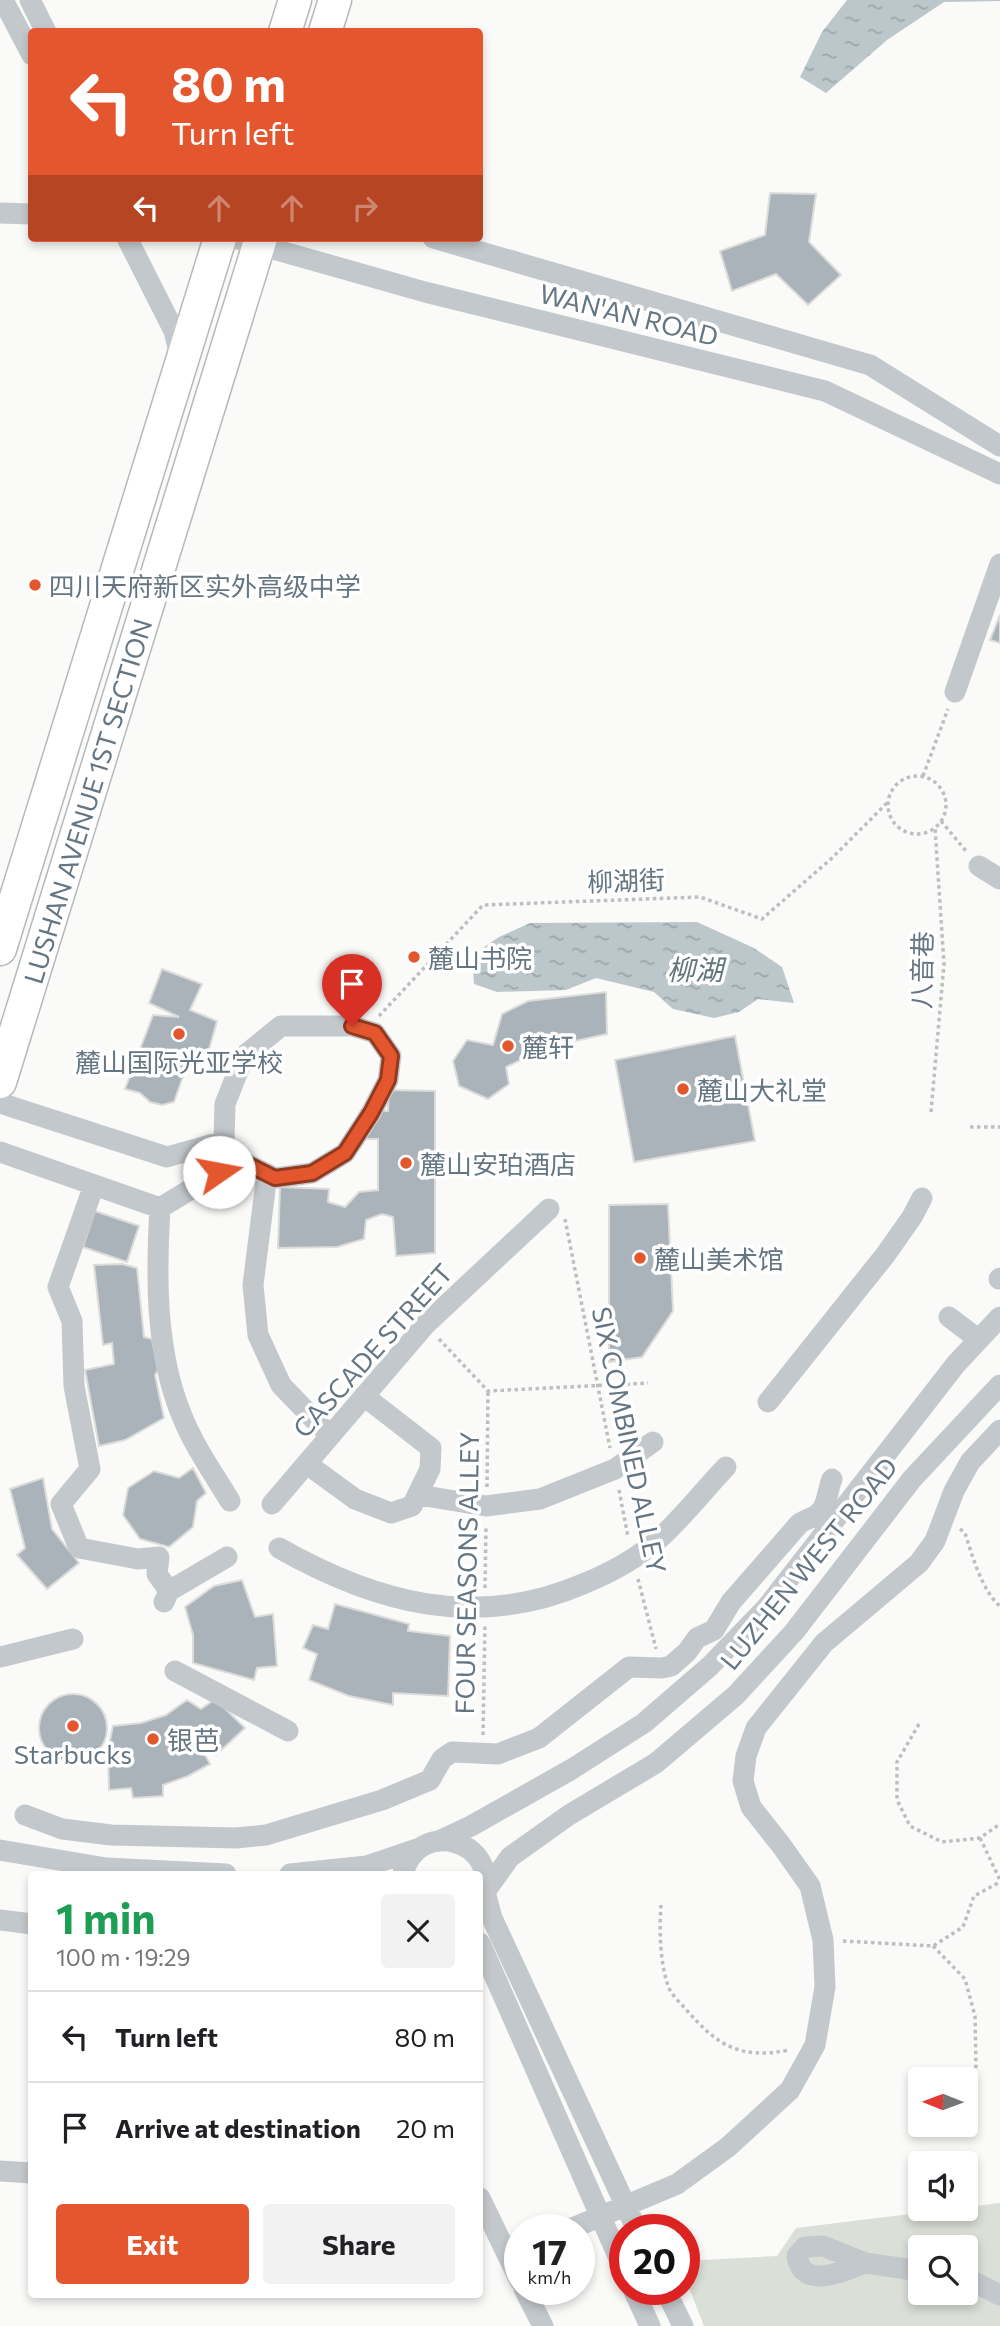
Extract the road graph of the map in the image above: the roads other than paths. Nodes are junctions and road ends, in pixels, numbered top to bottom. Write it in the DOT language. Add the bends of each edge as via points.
graph roads {
  1 [pos="3,0"];
  2 [pos="30,0"];
  3 [pos="295,0"];
  4 [pos="335,0"];
  5 [pos="44,28"];
  6 [pos="286,28"];
  7 [pos="326,28"];
  8 [pos="28,47"];
  9 [pos="0,213"];
  10 [pos="28,214"];
  11 [pos="129,242"];
  12 [pos="219,242"];
  13 [pos="251,242"];
  14 [pos="254,242"];
  15 [pos="447,242"];
  16 [pos="181,362"];
  17 [pos="1000,446"];
  18 [pos="1000,474"];
  19 [pos="1000,565"];
  20 [pos="955,692"];
  21 [pos="979,866"];
  22 [pos="1000,879"];
  23 [pos="0,949"];
  24 [pos="0,1082"];
  25 [pos="0,1103"];
  26 [pos="0,1153"];
  27 [pos="267,1174"];
  28 [pos="94,1185"];
  29 [pos="922,1198"];
  30 [pos="160,1208"];
  31 [pos="557,1214"];
  32 [pos="949,1317"];
  33 [pos="1000,1317"];
  34 [pos="978,1339"];
  35 [pos="1000,1385"];
  36 [pos="364,1396"];
  37 [pos="768,1402"];
  38 [pos="1000,1430"];
  39 [pos="330,1436"];
  40 [pos="653,1442"];
  41 [pos="307,1464"];
  42 [pos="726,1467"];
  43 [pos="832,1479"];
  44 [pos="419,1495"];
  45 [pos="230,1501"];
  46 [pos="272,1504"];
  47 [pos="279,1548"];
  48 [pos="227,1557"];
  49 [pos="73,1639"];
  50 [pos="0,1657"];
  51 [pos="175,1671"];
  52 [pos="288,1731"];
  53 [pos="25,1815"];
  54 [pos="441,1840"];
  55 [pos="419,1849"];
  56 [pos="0,1850"];
  57 [pos="166,1871"];
  58 [pos="319,1871"];
  59 [pos="404,1871"];
  60 [pos="483,1893"];
  61 [pos="483,1897"];
  62 [pos="483,1900"];
  63 [pos="0,1920"];
  64 [pos="28,1924"];
  65 [pos="483,1950"];
  66 [pos="0,2171"];
  67 [pos="28,2174"];
  68 [pos="483,2203"];
  69 [pos="626,2207"];
  70 [pos="629,2214"];
  71 [pos="599,2216"];
  72 [pos="595,2218"];
  73 [pos="504,2237"];
  74 [pos="609,2238"];
  75 [pos="865,2263"];
  76 [pos="908,2269"];
  77 [pos="978,2284"];
  78 [pos="1000,2295"];
  79 [pos="532,2305"];
  80 [pos="640,2305"];
  81 [pos="673,2305"];
  82 [pos="543,2326"];
  83 [pos="650,2326"];
  84 [pos="683,2326"];
  1 -- 8 [label="street"];
  2 -- 5 [label="street"];
  3 -- 6 [label="highway"];
  4 -- 7 [label="highway"];
  9 -- 10 [label="street"];
  11 -- 16 [label="street" via="174,331"];
  12 -- 16 [label="highway, LUSHAN AVENUE 1ST SECTION"];
  13 -- 24 [label="highway, LUSHAN AVENUE 1ST SECTION"];
  14 -- 18 [label="street, WAN'AN ROAD" via="425,292 825,391"];
  15 -- 17 [label="street, WAN'AN ROAD" via="870,365"];
  16 -- 23 [label="highway, LUSHAN AVENUE 1ST SECTION"];
  19 -- 20 [label="street"];
  21 -- 22 [label="street"];
  25 -- 27 [label="street" via="167,1157 225,1141 225,1104 244,1056 281,1026 352,1026 375,1033 391,1056 388,1080 345,1153 312,1173 275,1178"];
  26 -- 28 [label="street"];
  27 -- 30 [label="street" via="239,1160"];
  27 -- 39 [label="street" via="253,1284 258,1335 281,1385"];
  28 -- 30 [label="street"];
  28 -- 48 [label="street" via="58,1287 72,1321 74,1386 90,1469 61,1504 79,1548 138,1559 159,1557 157,1574 166,1597"];
  29 -- 37 [label="street" via="886,1255"];
  30 -- 45 [label="street" via="157,1262 168,1370 182,1416"];
  31 -- 36 [label="street, CASCADE STREET" via="426,1324"];
  32 -- 34 [label="street"];
  33 -- 34 [label="street"];
  34 -- 54 [label="street" via="767,1607 710,1666 644,1723 572,1769"];
  35 -- 61 [label="street, LUZHEN WEST ROAD" via="912,1479 794,1632 736,1695 656,1763 510,1857"];
  36 -- 39 [label="street, CASCADE STREET"];
  36 -- 44 [label="street" via="431,1448 430,1469"];
  38 -- 69 [label="street" via="970,1462 935,1541 919,1563 824,1643 755,1728 746,1756 743,1781 751,1808 810,1886 823,1940 825,1987 815,2045 790,2090 728,2147 677,2184"];
  39 -- 41 [label="street, CASCADE STREET"];
  40 -- 44 [label="street" via="615,1469 540,1499 486,1506"];
  41 -- 44 [label="street" via="355,1499 391,1513 412,1506"];
  41 -- 46 [label="street, CASCADE STREET"];
  42 -- 47 [label="street" via="659,1539 609,1573 553,1597 485,1609 444,1607 347,1583"];
  43 -- 53 [label="street" via="823,1510 799,1524 731,1602 714,1630 698,1638 671,1666 629,1667 538,1738 498,1754 452,1752 442,1759 430,1780 382,1800 266,1835 111,1835 62,1829"];
  49 -- 50 [label="street"];
  51 -- 52 [label="street"];
  54 -- 55 [label="street"];
  54 -- 60 [label="street" via="475,1854 486,1878"];
  55 -- 58 [label="street" via="367,1866"];
  55 -- 59 [label="street"];
  56 -- 57 [label="street" via="106,1868"];
  62 -- 69 [label="street"];
  63 -- 64 [label="street"];
  65 -- 71 [label="street"];
  66 -- 67 [label="street"];
  68 -- 73 [label="street"];
  69 -- 70 [label="street"];
  69 -- 71 [label="street"];
  71 -- 72 [label="street"];
  71 -- 74 [label="street"];
  75 -- 76 [label="street"];
  77 -- 78 [label="street"];
  79 -- 82 [label="street"];
  80 -- 83 [label="street"];
  81 -- 84 [label="street"];
}
